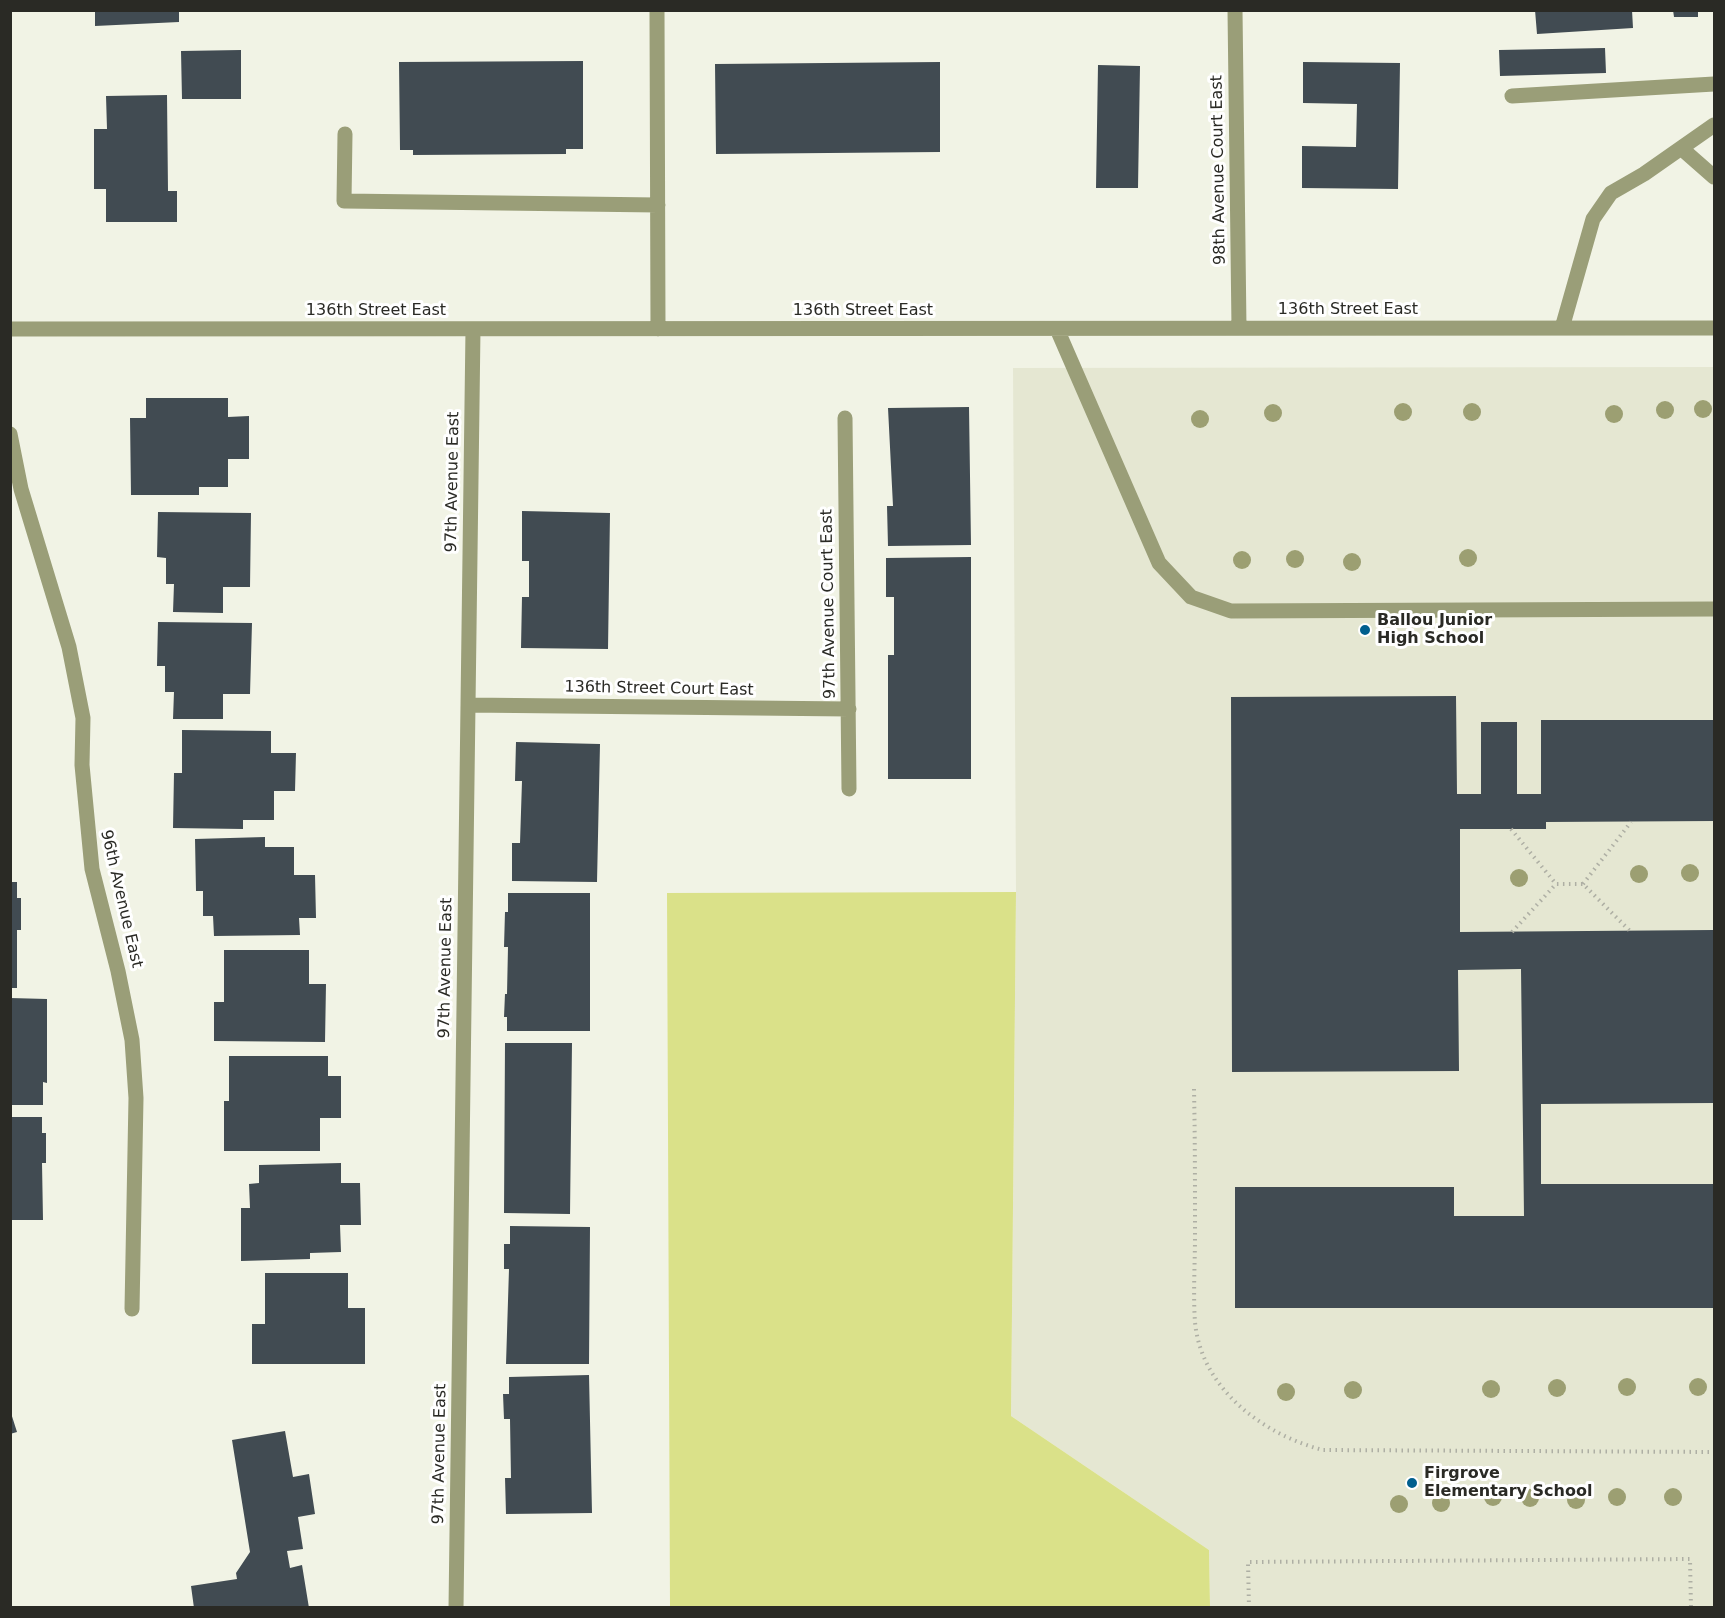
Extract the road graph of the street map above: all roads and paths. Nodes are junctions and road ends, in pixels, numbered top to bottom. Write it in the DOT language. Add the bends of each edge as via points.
graph roads {
  1 [pos="657,10"];
  2 [pos="1235,10"];
  3 [pos="1714,84"];
  4 [pos="1512,96"];
  5 [pos="1714,125"];
  6 [pos="345,134"];
  7 [pos="1681,148"];
  8 [pos="1714,177"];
  9 [pos="658,205"];
  10 [pos="1239,328"];
  11 [pos="1562,328"];
  12 [pos="1714,328"];
  13 [pos="10,329"];
  14 [pos="473,329"];
  15 [pos="658,329"];
  16 [pos="1057,329"];
  17 [pos="844,418"];
  18 [pos="10,434"];
  19 [pos="1714,609"];
  20 [pos="468,705"];
  21 [pos="849,709"];
  22 [pos="849,789"];
  23 [pos="1631,822"];
  24 [pos="1511,829"];
  25 [pos="1556,884"];
  26 [pos="1583,884"];
  27 [pos="1630,931"];
  28 [pos="1512,932"];
  29 [pos="1194,1089"];
  30 [pos="132,1309"];
  31 [pos="1714,1452"];
  32 [pos="456,1608"];
  33 [pos="1249,1608"];
  34 [pos="1690,1608"];
  1 -- 9 [label="street"];
  2 -- 10 [label="street, 98th Avenue Court East"];
  3 -- 4 [label="street"];
  5 -- 7 [label="street"];
  6 -- 9 [label="street" via="344,201"];
  7 -- 8 [label="street"];
  7 -- 11 [label="street" via="1611,193 1593,219"];
  9 -- 15 [label="street"];
  10 -- 11 [label="street, 136th Street East"];
  10 -- 16 [label="street, 136th Street East"];
  11 -- 12 [label="street, 136th Street East"];
  13 -- 14 [label="street, 136th Street East"];
  14 -- 15 [label="street, 136th Street East"];
  14 -- 20 [label="street, 97th Avenue East"];
  15 -- 16 [label="street, 136th Street East"];
  16 -- 19 [label="street" via="1159,563 1191,597 1231,611"];
  17 -- 21 [label="street, 97th Avenue Court East"];
  18 -- 30 [label="street, 96th Avenue East" via="21,489 69,647 83,718 83,786 92,869 132,1040 136,1098"];
  20 -- 21 [label="street, 136th Street Court East"];
  20 -- 32 [label="street, 97th Avenue East"];
  21 -- 22 [label="street, 97th Avenue Court East"];
  23 -- 26 [label="path"];
  24 -- 25 [label="path"];
  25 -- 26 [label="path"];
  25 -- 28 [label="path"];
  26 -- 27 [label="path"];
  29 -- 31 [label="path" via="1195,1324 1201,1346 1222,1387 1256,1421 1292,1441 1323,1450"];
  33 -- 34 [label="path" via="1248,1562 1690,1559"];
}
